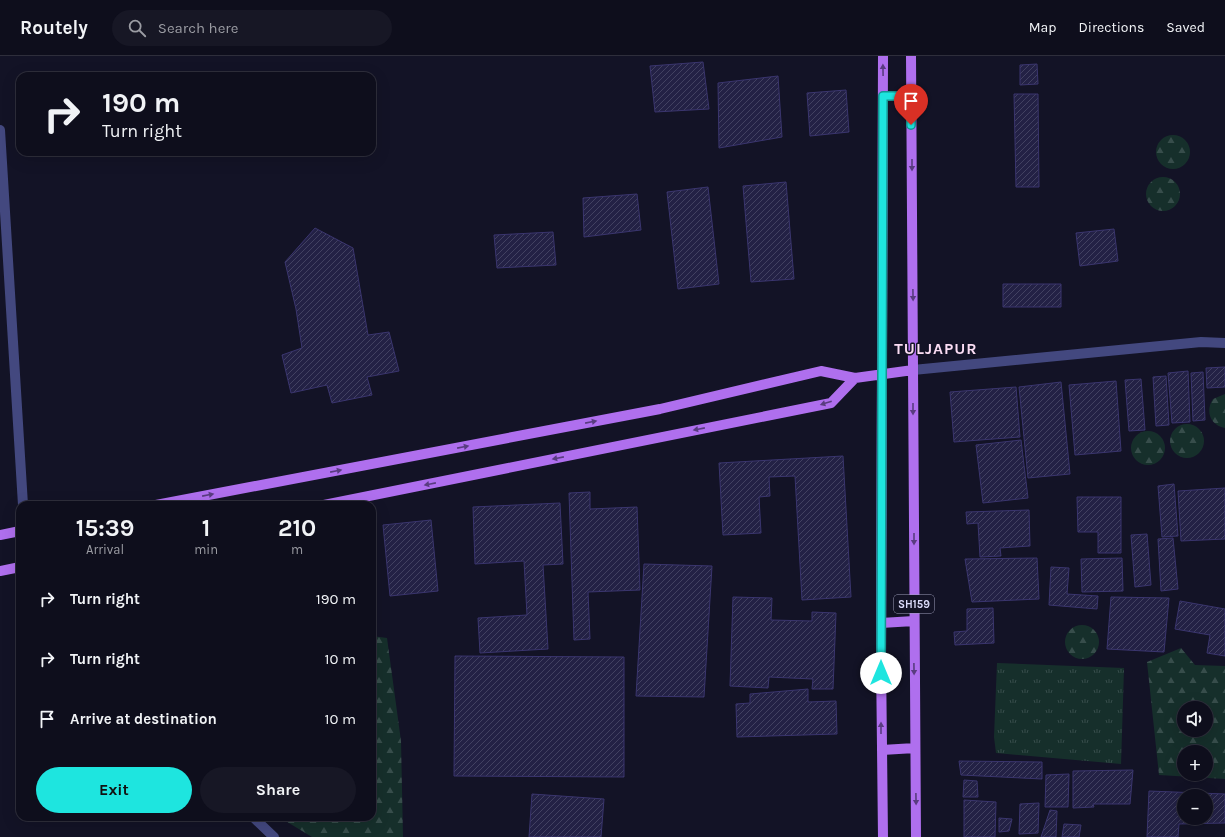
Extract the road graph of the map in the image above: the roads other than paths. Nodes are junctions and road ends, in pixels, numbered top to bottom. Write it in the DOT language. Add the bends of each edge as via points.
graph roads {
  1 [pos="883,56"];
  2 [pos="911,56"];
  3 [pos="883,96"];
  4 [pos="911,96"];
  5 [pos="0,130"];
  6 [pos="1225,343"];
  7 [pos="913,370"];
  8 [pos="883,374"];
  9 [pos="855,378"];
  10 [pos="23,501"];
  11 [pos="177,501"];
  12 [pos="344,501"];
  13 [pos="16,532"];
  14 [pos="0,534"];
  15 [pos="16,567"];
  16 [pos="0,571"];
  17 [pos="914,621"];
  18 [pos="881,623"];
  19 [pos="915,748"];
  20 [pos="882,750"];
  21 [pos="257,821"];
  22 [pos="274,837"];
  23 [pos="883,837"];
  24 [pos="916,837"];
  3 -- 1 [label="main road, one-way"];
  2 -- 4 [label="main road"];
  3 -- 4 [label="main road"];
  3 -- 8 [label="main road"];
  4 -- 7 [label="main road, one-way"];
  5 -- 10 [label="street"];
  6 -- 7 [label="street" via="1201,342"];
  7 -- 8 [label="main road"];
  7 -- 17 [label="main road, SH159, one-way"];
  8 -- 9 [label="main road"];
  8 -- 18 [label="main road, SH159"];
  11 -- 9 [label="main road, one-way" via="660,409 820,371"];
  9 -- 12 [label="main road, one-way" via="831,402"];
  13 -- 14 [label="main road"];
  15 -- 16 [label="main road"];
  17 -- 18 [label="main road"];
  17 -- 19 [label="main road, SH159, one-way"];
  20 -- 18 [label="main road, SH159, one-way"];
  19 -- 20 [label="main road"];
  19 -- 24 [label="main road, SH159, one-way"];
  20 -- 23 [label="main road, SH159"];
  21 -- 22 [label="street"];
}
